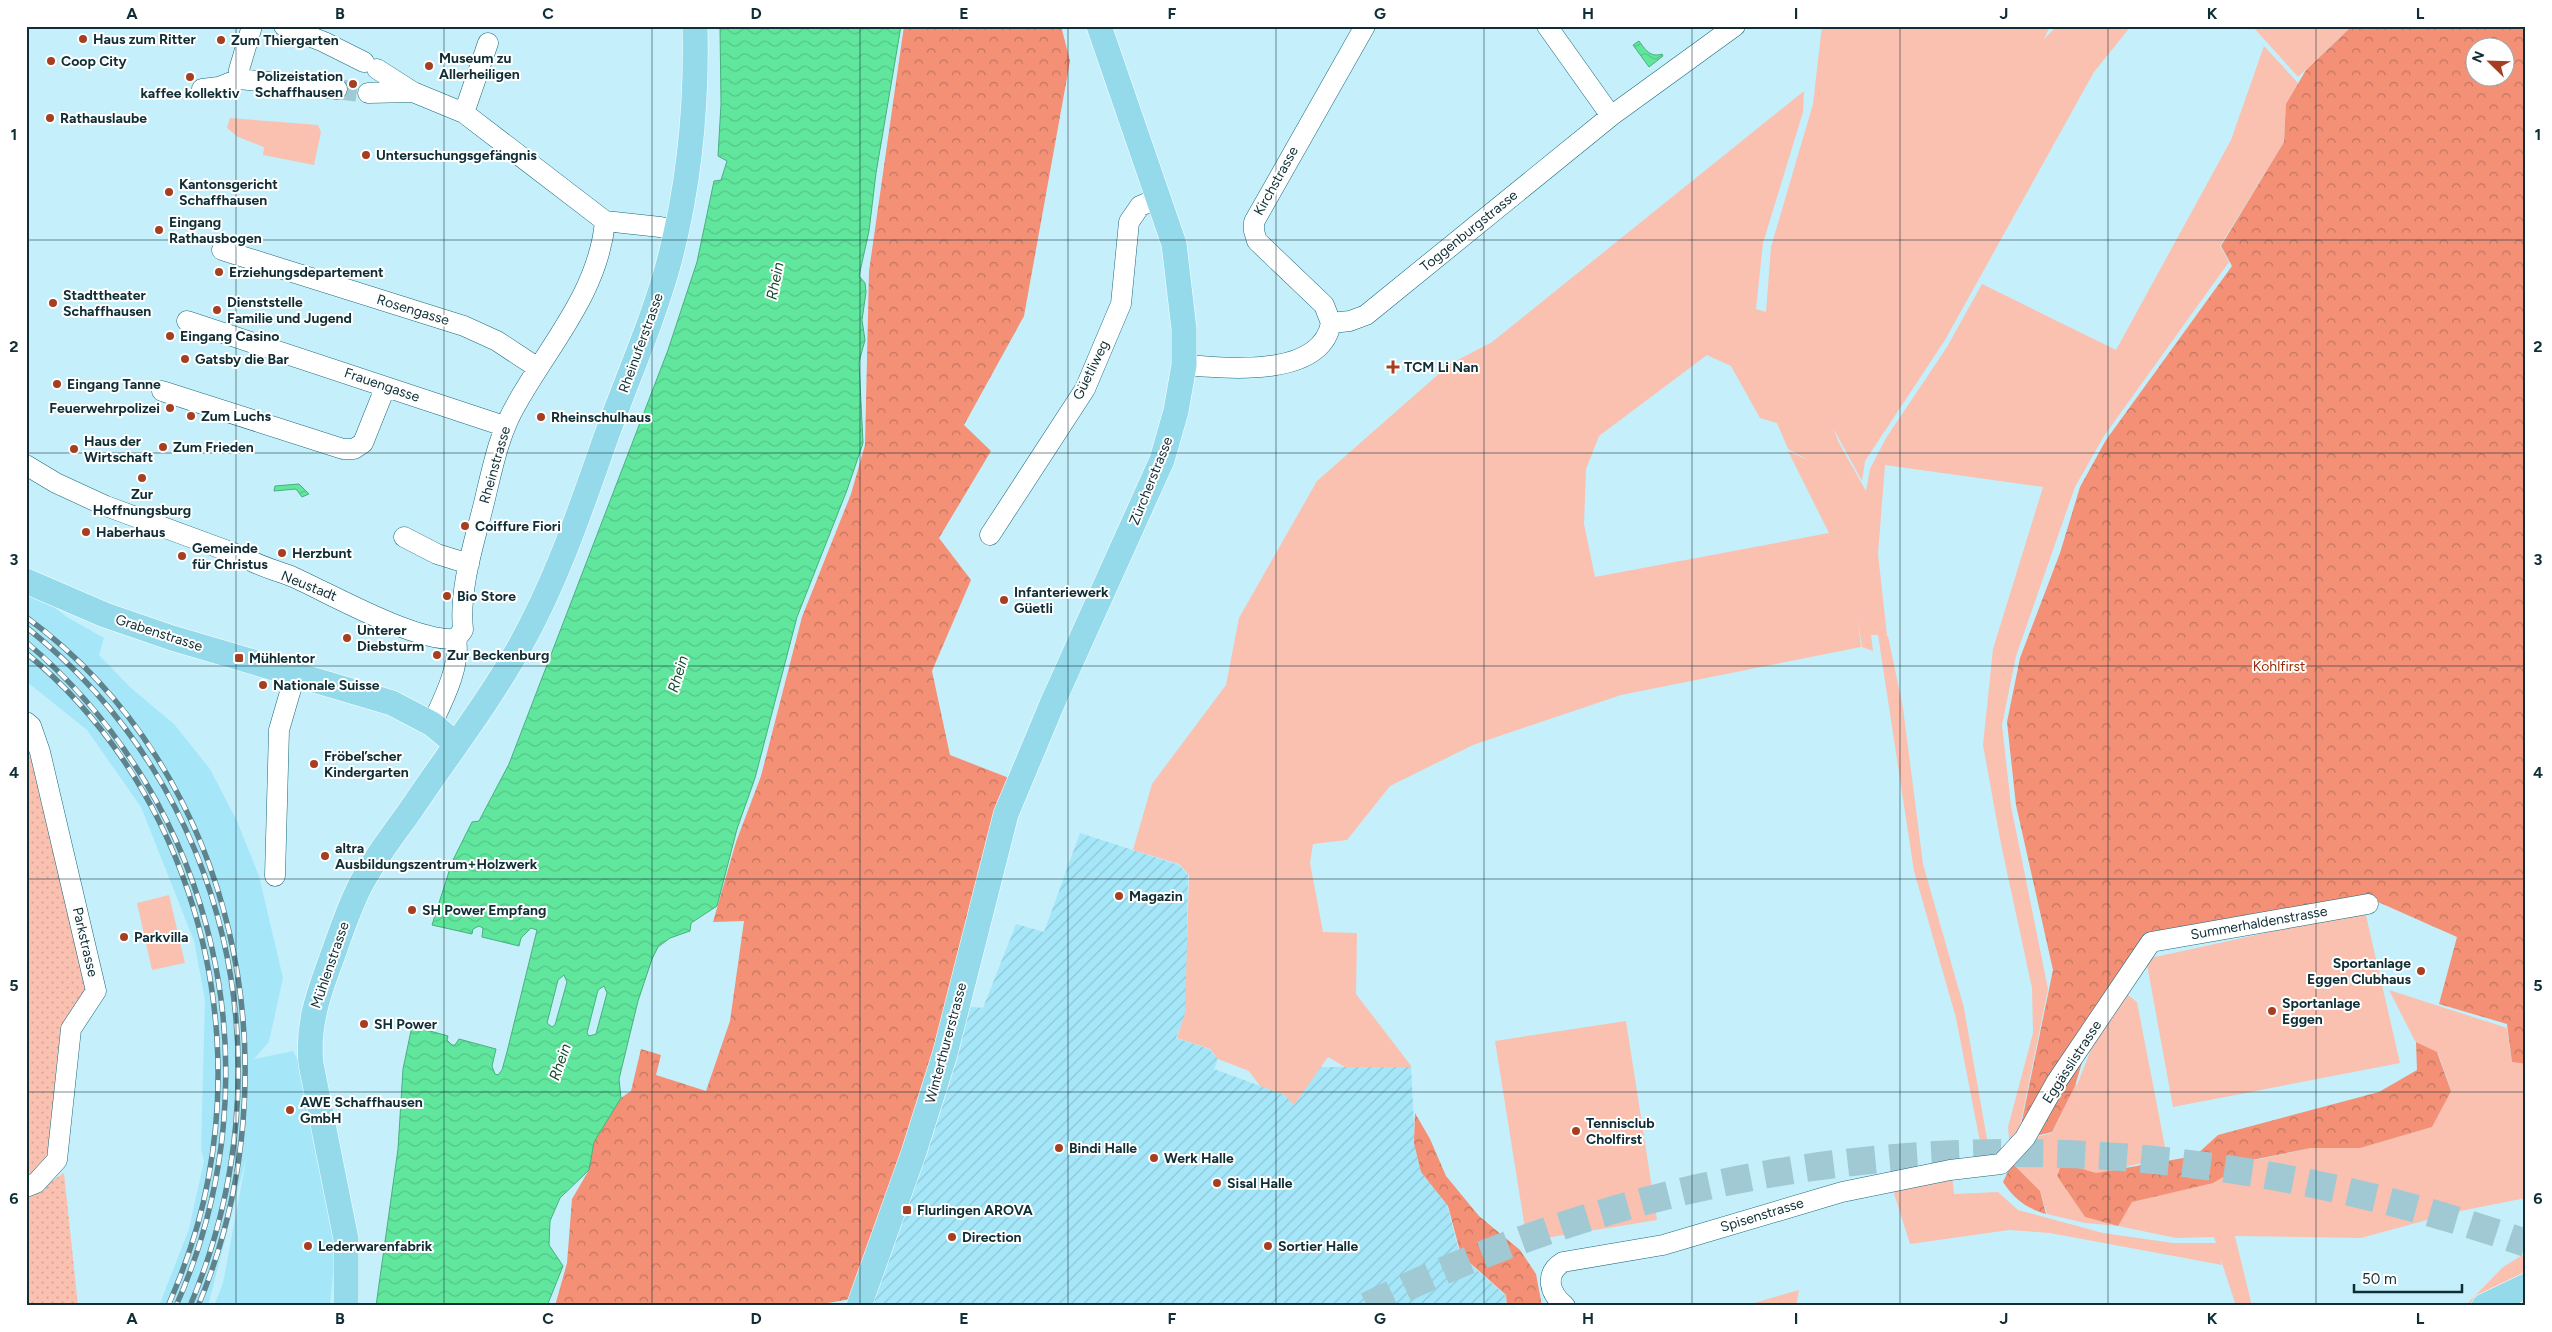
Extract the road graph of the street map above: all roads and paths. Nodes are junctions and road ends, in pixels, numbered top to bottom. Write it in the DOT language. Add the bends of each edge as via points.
graph roads {
  1 [pos="252,26"];
  2 [pos="284,26"];
  3 [pos="695,26"];
  4 [pos="1099,26"];
  5 [pos="1365,26"];
  6 [pos="1547,26"];
  7 [pos="1735,26"];
  8 [pos="1711,33"];
  9 [pos="491,35"];
  10 [pos="239,79"];
  11 [pos="202,89"];
  12 [pos="337,89"];
  13 [pos="413,92"];
  14 [pos="368,93"];
  15 [pos="464,113"];
  16 [pos="1611,116"];
  17 [pos="1159,198"];
  18 [pos="605,221"];
  19 [pos="677,231"];
  20 [pos="222,250"];
  21 [pos="187,321"];
  22 [pos="1331,323"];
  23 [pos="1184,365"];
  24 [pos="538,368"];
  25 [pos="385,388"];
  26 [pos="162,391"];
  27 [pos="504,426"];
  28 [pos="26,465"];
  29 [pos="990,535"];
  30 [pos="404,537"];
  31 [pos="469,564"];
  32 [pos="26,581"];
  33 [pos="456,639"];
  34 [pos="295,675"];
  35 [pos="26,722"];
  36 [pos="432,724"];
  37 [pos="456,744"];
  38 [pos="1021,777"];
  39 [pos="275,876"];
  40 [pos="2368,904"];
  41 [pos="2151,942"];
  42 [pos="1982,1166"];
  43 [pos="29,1186"];
  44 [pos="2526,1286"];
  45 [pos="346,1306"];
  46 [pos="859,1306"];
  47 [pos="1565,1306"];
  48 [pos="2484,1306"];
  1 -- 10 [label="street"];
  2 -- 13 [label="street" via="371,66"];
  3 -- 19 [label="main road, Rheinuferstrasse" via="691,137"];
  4 -- 17 [label="main road, Zürcherstrasse"];
  5 -- 22 [label="street, Kirchstrasse" via="1254,222 1257,241 1320,300"];
  6 -- 16 [label="street"];
  7 -- 8 [label="street, Toggenburgstrasse"];
  8 -- 16 [label="street, Toggenburgstrasse"];
  9 -- 15 [label="street"];
  10 -- 11 [label="street" via="219,87"];
  10 -- 12 [label="street"];
  13 -- 14 [label="street"];
  13 -- 15 [label="street"];
  15 -- 18 [label="street"];
  16 -- 22 [label="street, Toggenburgstrasse" via="1366,315 1350,322"];
  17 -- 23 [label="main road, Zürcherstrasse" via="1178,260 1183,303"];
  17 -- 29 [label="street, Güetliweg" via="1140,206 1129,222 1121,304 1085,389"];
  18 -- 19 [label="street"];
  18 -- 24 [label="street, Rheinstrasse" via="589,284"];
  19 -- 37 [label="main road, Rheinuferstrasse" via="660,291 579,514 548,589 516,654"];
  20 -- 24 [label="street, Rosengasse" via="464,326 497,341"];
  21 -- 25 [label="street, Frauengasse" via="252,346"];
  22 -- 23 [label="street" via="1328,337 1322,344 1275,366"];
  23 -- 38 [label="main road, Zürcherstrasse" via="1176,411 1162,460"];
  24 -- 27 [label="street, Rheinstrasse"];
  25 -- 26 [label="street" via="363,443 354,449 343,449"];
  25 -- 27 [label="street, Frauengasse"];
  27 -- 31 [label="street, Rheinstrasse"];
  28 -- 33 [label="street, Neustadt" via="56,484 106,506 286,574 402,628 445,640"];
  30 -- 31 [label="street" via="437,554"];
  31 -- 33 [label="street, Rheinstrasse" via="463,630"];
  32 -- 34 [label="main road, Grabenstrasse" via="105,615"];
  33 -- 36 [label="street, Rheinstrasse" via="458,651 444,699"];
  34 -- 36 [label="main road, Grabenstrasse" via="392,703"];
  34 -- 39 [label="street" via="280,730"];
  35 -- 43 [label="street, Parkstrasse" via="40,752 96,991 71,1029 57,1160"];
  36 -- 37 [label="main road, Grabenstrasse"];
  37 -- 45 [label="main road, Mühlenstrasse" via="374,862 361,886 346,918 312,1016 311,1064 346,1239"];
  38 -- 46 [label="main road, Winterthurerstrasse" via="995,852 945,1054"];
  40 -- 41 [label="street, Summerhaldenstrasse"];
  41 -- 42 [label="street, Eggässlistrasse" via="2057,1081 2025,1138 2001,1164"];
  42 -- 47 [label="street, Spisenstrasse" via="1842,1192 1663,1245 1563,1262 1555,1267 1550,1286 1556,1299"];
  44 -- 48 [label="main road"];
}
